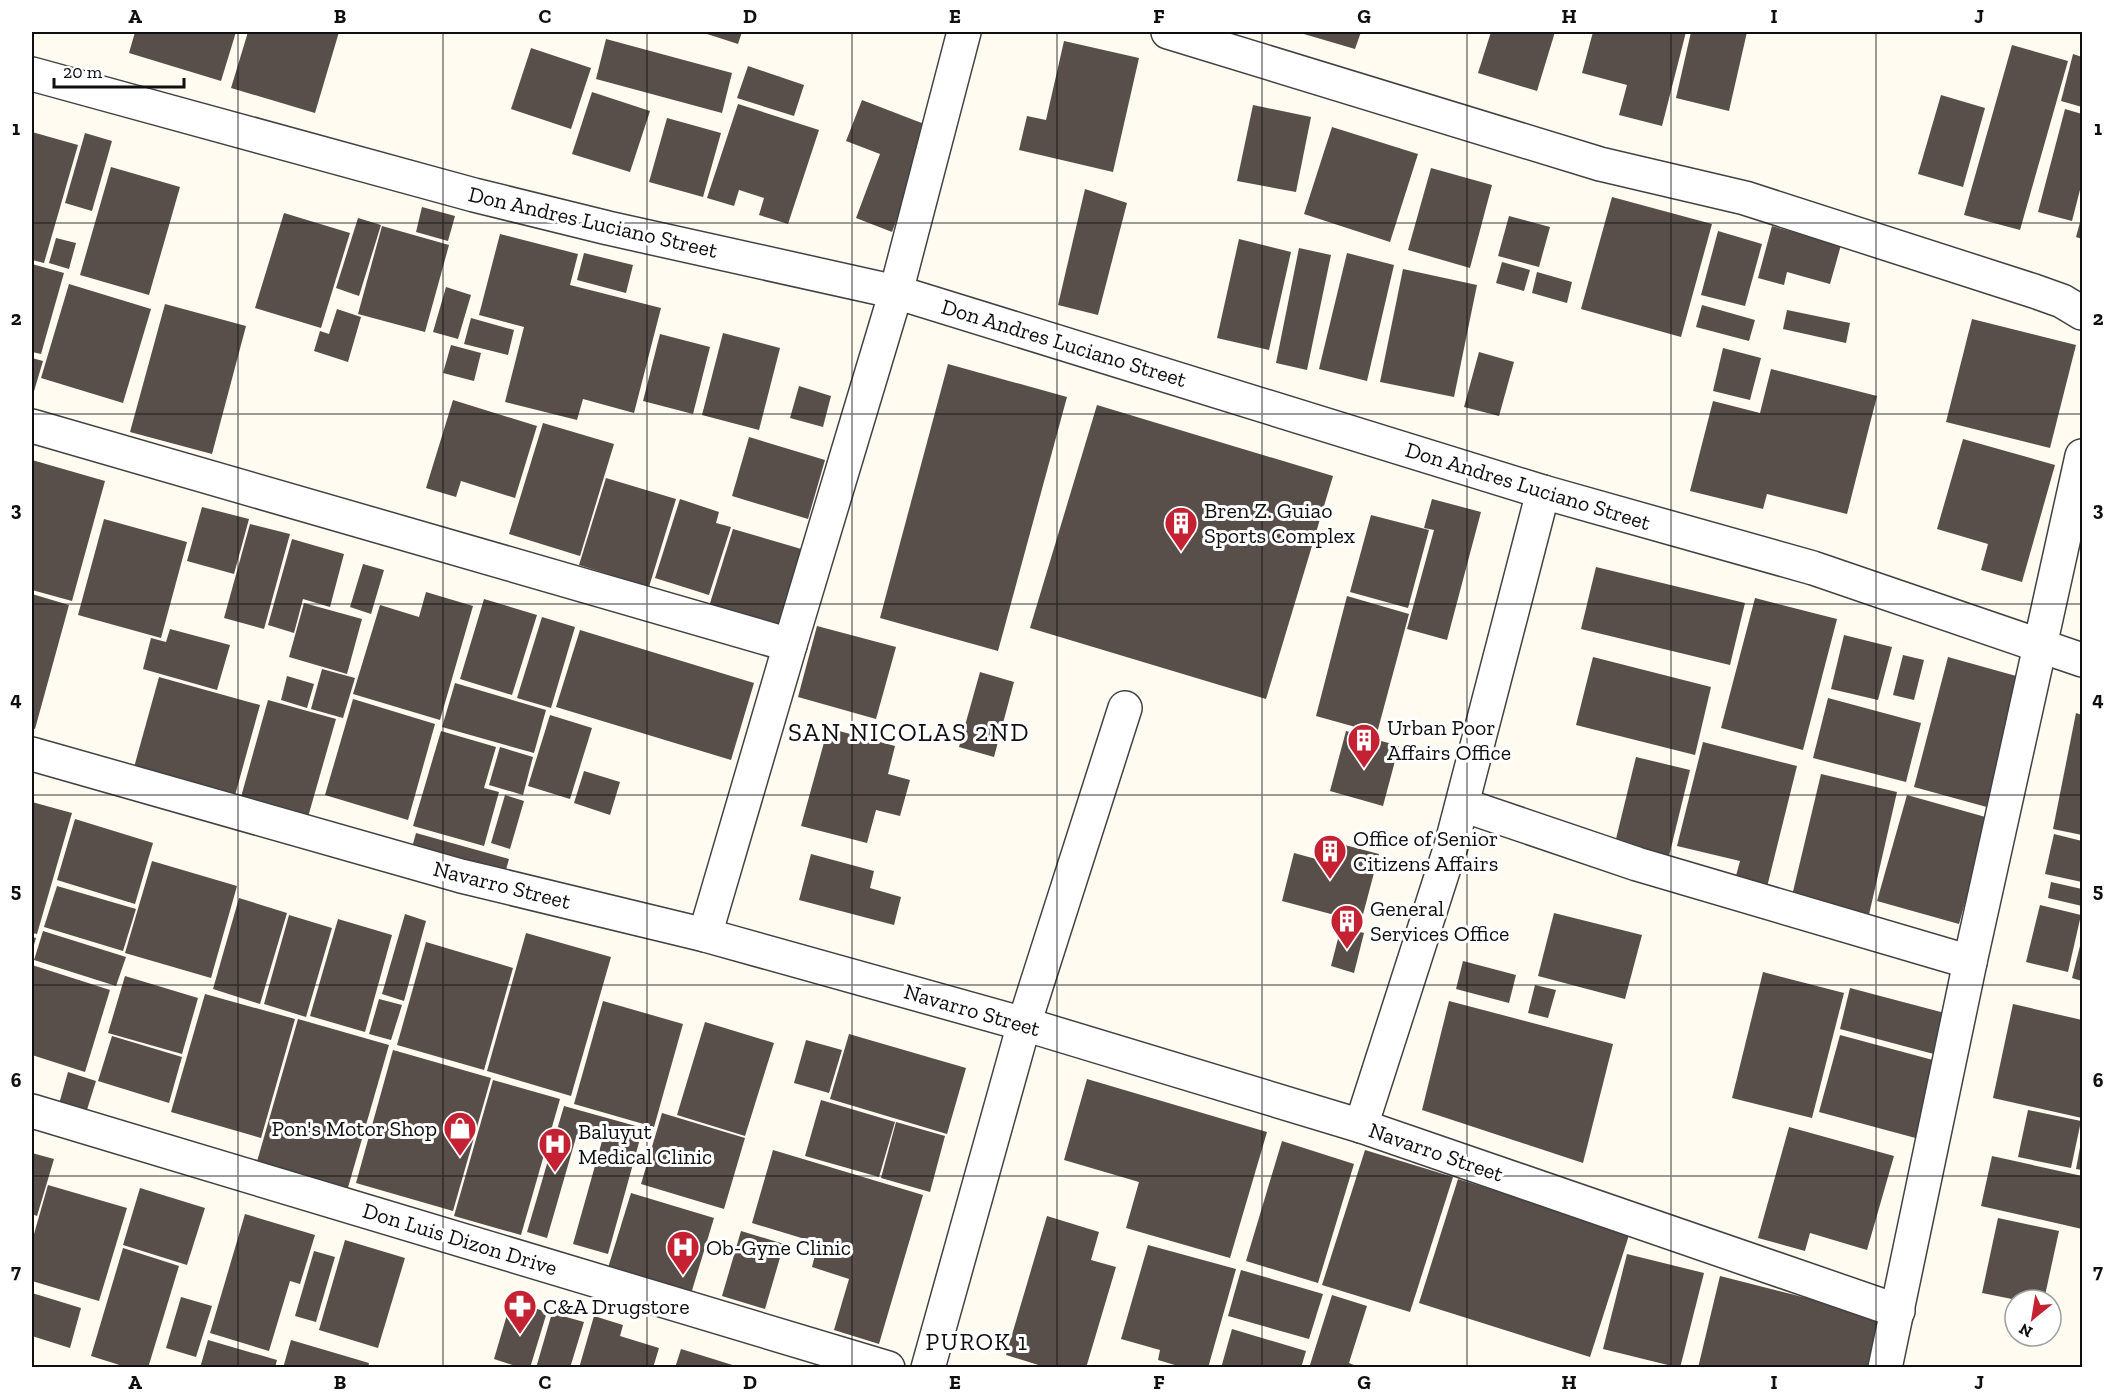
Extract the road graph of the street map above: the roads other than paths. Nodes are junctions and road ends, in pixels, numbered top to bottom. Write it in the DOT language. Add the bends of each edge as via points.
graph roads {
  1 [pos="964,32"];
  2 [pos="1168,32"];
  3 [pos="32,74"];
  4 [pos="896,292"];
  5 [pos="2082,313"];
  6 [pos="32,426"];
  7 [pos="2082,456"];
  8 [pos="1544,492"];
  9 [pos="790,645"];
  10 [pos="2040,646"];
  11 [pos="2082,660"];
  12 [pos="1125,708"];
  13 [pos="32,754"];
  14 [pos="1463,805"];
  15 [pos="705,935"];
  16 [pos="1970,962"];
  17 [pos="1024,1024"];
  18 [pos="32,1111"];
  19 [pos="1361,1126"];
  20 [pos="1898,1311"];
  21 [pos="888,1368"];
  22 [pos="928,1368"];
  23 [pos="1885,1368"];
  1 -- 4 [label="street"];
  2 -- 5 [label="street" via="1600,164 1745,198 2034,291"];
  3 -- 4 [label="street, Don Andres Luciano Street" via="474,195"];
  4 -- 8 [label="street, Don Andres Luciano Street"];
  4 -- 9 [label="street"];
  6 -- 9 [label="street"];
  7 -- 10 [label="street"];
  8 -- 10 [label="street, Don Andres Luciano Street" via="1814,568"];
  8 -- 14 [label="street"];
  9 -- 15 [label="street"];
  10 -- 11 [label="street, Don Andres Luciano Street"];
  10 -- 16 [label="street"];
  12 -- 17 [label="street"];
  13 -- 15 [label="street, Navarro Street" via="461,876"];
  14 -- 16 [label="street" via="1637,864"];
  14 -- 19 [label="street"];
  15 -- 17 [label="street, Navarro Street"];
  16 -- 20 [label="street"];
  17 -- 19 [label="street, Navarro Street"];
  17 -- 22 [label="street"];
  18 -- 21 [label="street, Don Luis Dizon Drive"];
  19 -- 20 [label="street, Navarro Street"];
  20 -- 23 [label="street"];
}
